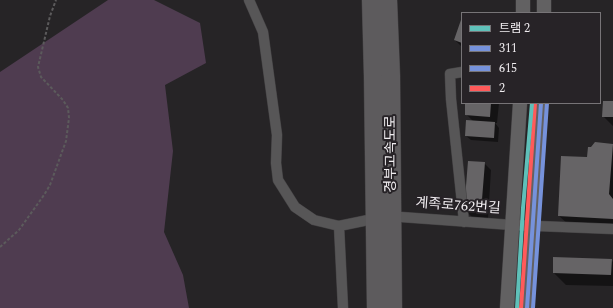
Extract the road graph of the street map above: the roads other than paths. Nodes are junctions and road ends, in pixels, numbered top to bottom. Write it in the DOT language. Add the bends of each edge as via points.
graph roads {
  1 [pos="249,0"];
  2 [pos="371,0"];
  3 [pos="388,0"];
  4 [pos="523,0"];
  5 [pos="544,0"];
  6 [pos="522,12"];
  7 [pos="544,12"];
  8 [pos="461,72"];
  9 [pos="520,104"];
  10 [pos="541,104"];
  11 [pos="401,217"];
  12 [pos="373,219"];
  13 [pos="464,222"];
  14 [pos="512,225"];
  15 [pos="339,226"];
  16 [pos="533,226"];
  17 [pos="613,229"];
  18 [pos="343,308"];
  19 [pos="376,308"];
  20 [pos="393,308"];
  21 [pos="507,308"];
  22 [pos="527,308"];
  1 -- 15 [label="street" via="263,32 277,135 278,180 295,207 314,220"];
  2 -- 19 [label="highway, 경부고속도로"];
  3 -- 20 [label="highway, 경부고속도로"];
  4 -- 6 [label="main road"];
  5 -- 7 [label="main road"];
  8 -- 13 [label="street" via="450,74"];
  9 -- 14 [label="main road"];
  10 -- 16 [label="main road"];
  11 -- 13 [label="street, 계족로762번길"];
  12 -- 15 [label="street"];
  13 -- 14 [label="street, 계족로762번길"];
  14 -- 16 [label="street, 계족로762번길"];
  14 -- 21 [label="main road"];
  15 -- 18 [label="street"];
  16 -- 17 [label="street, 계족로762번길"];
  16 -- 22 [label="main road"];
}
